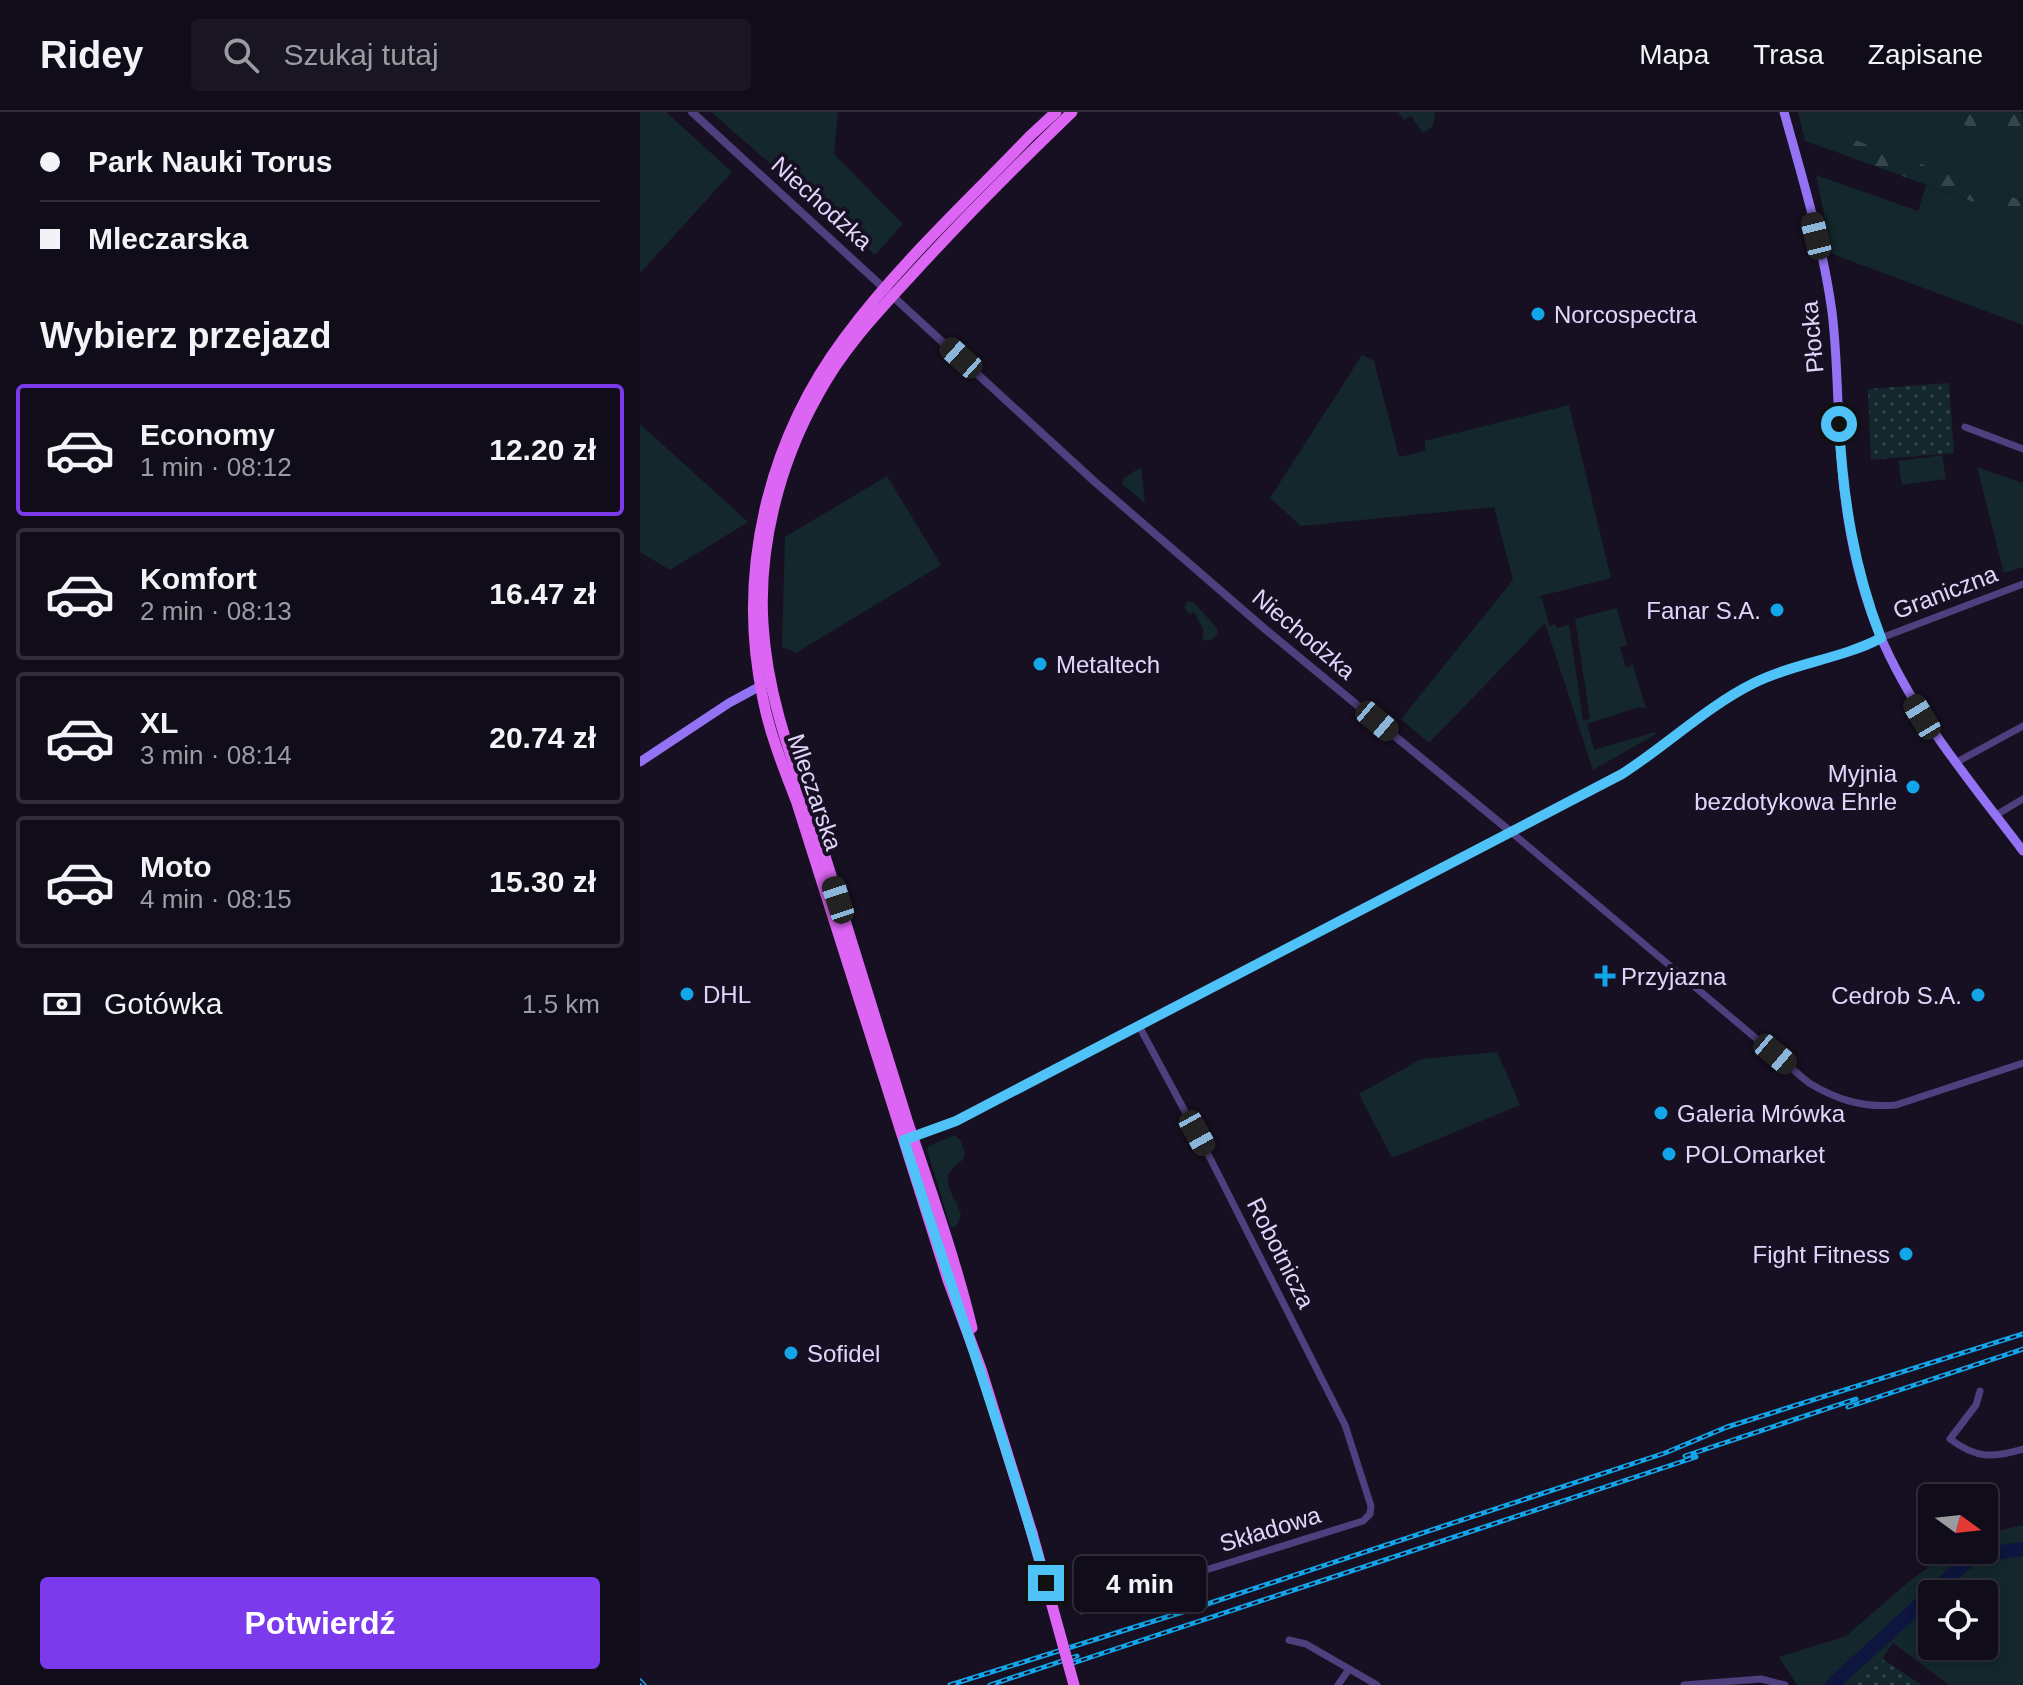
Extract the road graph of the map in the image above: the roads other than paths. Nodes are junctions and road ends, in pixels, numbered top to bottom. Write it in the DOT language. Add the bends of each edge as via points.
graph roads {
  1 [pos="692,112"];
  2 [pos="1056,112"];
  3 [pos="1072,112"];
  4 [pos="1784,112"];
  5 [pos="889,292"];
  6 [pos="1965,427"];
  7 [pos="2023,449"];
  8 [pos="2023,584"];
  9 [pos="1881,638"];
  10 [pos="765,684"];
  11 [pos="2023,726"];
  12 [pos="640,762"];
  13 [pos="1955,763"];
  14 [pos="2023,799"];
  15 [pos="1996,815"];
  16 [pos="1511,832"];
  17 [pos="2023,851"];
  18 [pos="1139,1026"];
  19 [pos="2023,1063"];
  20 [pos="908,1139"];
  21 [pos="1980,1391"];
  22 [pos="2023,1449"];
  23 [pos="1371,1506"];
  24 [pos="1082,1611"];
  25 [pos="1289,1640"];
  26 [pos="1349,1669"];
  27 [pos="1074,1685"];
  28 [pos="1338,1685"];
  29 [pos="1377,1685"];
  30 [pos="1684,1685"];
  31 [pos="1785,1685"];
  1 -- 5 [label="street, Niechodzka"];
  2 -- 5 [label="main road"];
  3 -- 5 [label="main road"];
  4 -- 9 [label="main road, Płocka" via="1829,297 1851,537"];
  5 -- 10 [label="main road, Mleczarska" via="831,372 783,477 763,584"];
  5 -- 16 [label="street, Niechodzka" via="1108,493"];
  6 -- 7 [label="street"];
  8 -- 9 [label="street, Graniczna"];
  9 -- 13 [label="main road, Płocka" via="1915,704"];
  9 -- 16 [label="street" via="1755,683 1622,774"];
  10 -- 12 [label="main road"];
  10 -- 20 [label="main road, Mleczarska" via="775,744"];
  11 -- 13 [label="street"];
  13 -- 15 [label="main road, Płocka"];
  14 -- 15 [label="street"];
  15 -- 17 [label="main road, Płocka"];
  16 -- 18 [label="street"];
  16 -- 19 [label="street, Niechodzka" via="1827,1094 1851,1102 1896,1105"];
  18 -- 20 [label="street" via="956,1121"];
  18 -- 23 [label="street, Robotnicza" via="1345,1425"];
  20 -- 27 [label="main road, Mleczarska, bridge" via="948,1280 1032,1533"];
  21 -- 22 [label="street" via="1976,1405 1950,1439 1983,1456"];
  23 -- 24 [label="street, Składowa" via="1363,1521"];
  25 -- 26 [label="street"];
  26 -- 28 [label="street"];
  26 -- 29 [label="street"];
  30 -- 31 [label="street" via="1761,1679"];
}
